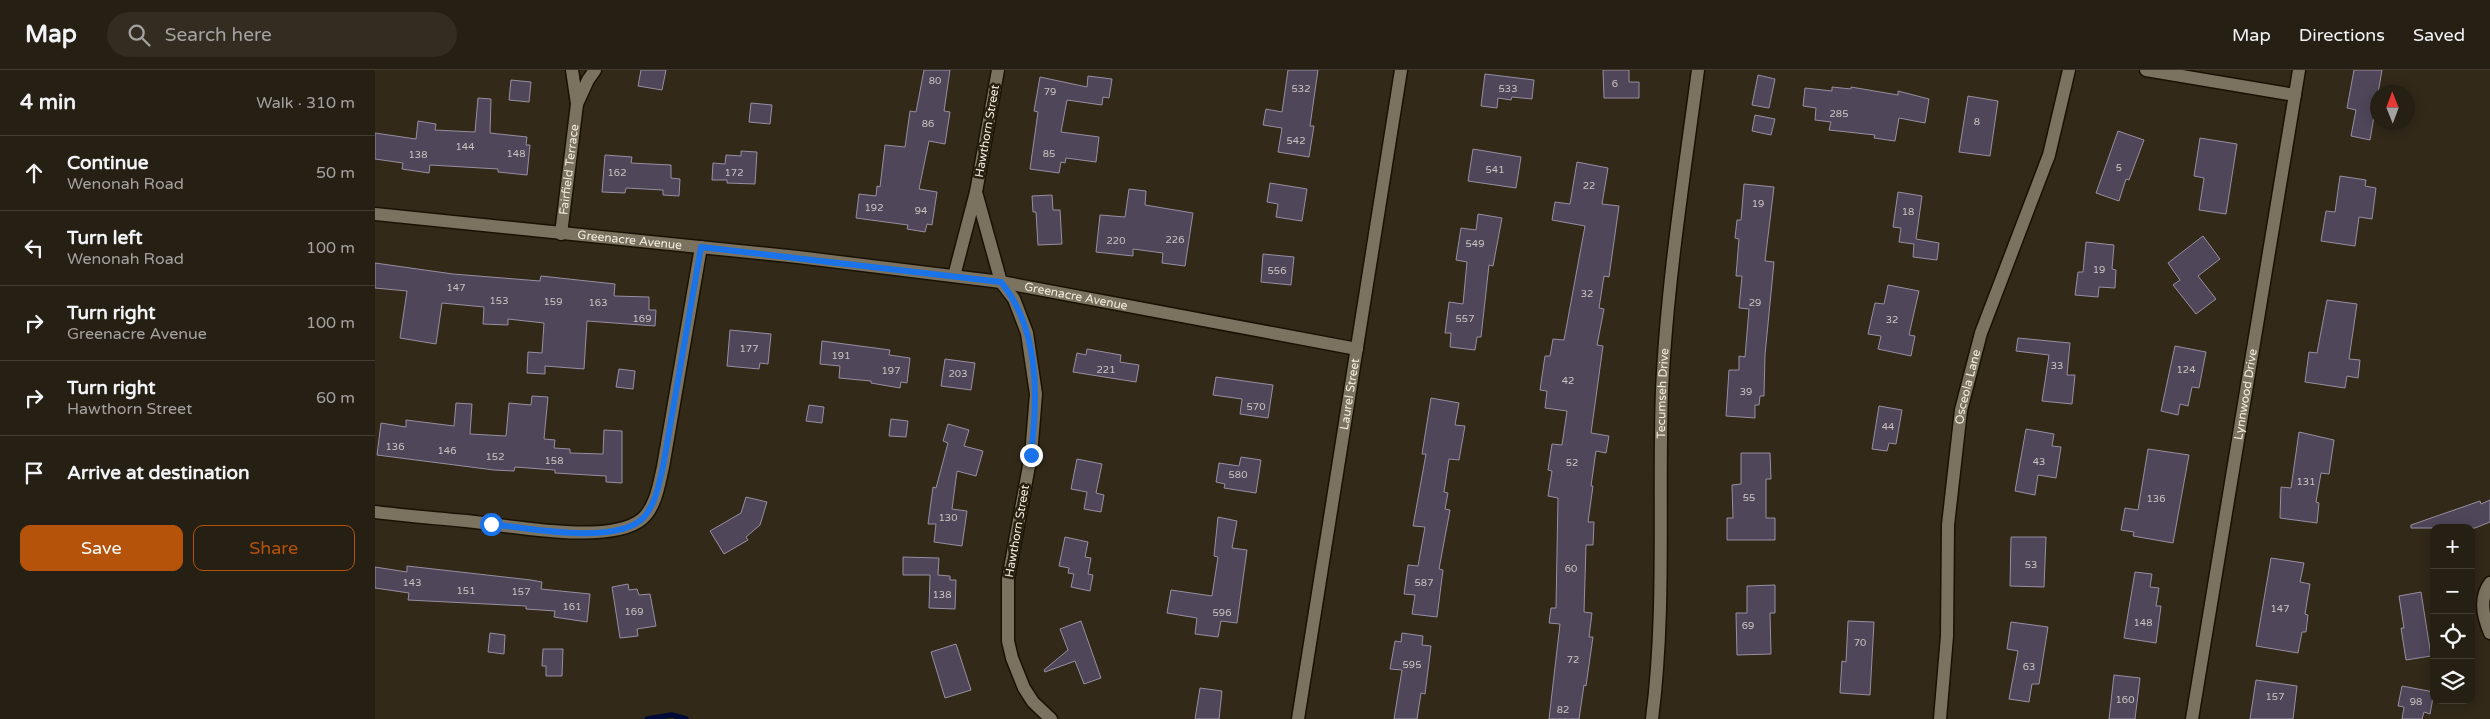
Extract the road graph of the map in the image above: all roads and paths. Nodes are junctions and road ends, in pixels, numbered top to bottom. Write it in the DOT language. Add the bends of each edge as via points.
graph roads {
  1 [pos="572,70"];
  2 [pos="595,70"];
  3 [pos="998,70"];
  4 [pos="1401,70"];
  5 [pos="1698,70"];
  6 [pos="2069,70"];
  7 [pos="2146,70"];
  8 [pos="2299,70"];
  9 [pos="2295,95"];
  10 [pos="577,104"];
  11 [pos="976,192"];
  12 [pos="375,214"];
  13 [pos="561,234"];
  14 [pos="701,247"];
  15 [pos="954,276"];
  16 [pos="1001,282"];
  17 [pos="1357,349"];
  18 [pos="375,512"];
  19 [pos="2490,583"];
  20 [pos="2490,634"];
  21 [pos="1051,719"];
  22 [pos="1298,719"];
  23 [pos="1652,719"];
  24 [pos="1939,719"];
  25 [pos="2192,719"];
  1 -- 10 [label="street, Fairfield Terrace"];
  2 -- 10 [label="street, Fairfield Terrace"];
  3 -- 11 [label="street, Hawthorn Street"];
  4 -- 17 [label="street, Laurel Street"];
  5 -- 23 [label="street, Tecumseh Drive" via="1674,262 1663,387 1659,606"];
  6 -- 24 [label="street, Osceola Lane" via="2049,155 1981,333 1961,410 1949,525 1947,636"];
  7 -- 9 [label="street"];
  8 -- 9 [label="street, Lynnwood Drive"];
  9 -- 25 [label="street, Lynnwood Drive"];
  10 -- 13 [label="street, Fairfield Terrace"];
  11 -- 15 [label="street, Hawthorn Street"];
  11 -- 16 [label="street, Hawthorn Street"];
  12 -- 13 [label="street, Greenacre Avenue"];
  13 -- 14 [label="street, Greenacre Avenue"];
  14 -- 15 [label="street, Greenacre Avenue"];
  14 -- 18 [label="street" via="664,459 655,497 643,518 619,530 572,532"];
  15 -- 16 [label="street, Greenacre Avenue"];
  16 -- 17 [label="street, Greenacre Avenue"];
  16 -- 21 [label="street, Hawthorn Street" via="1014,299 1027,333 1037,394 1031,455 1008,579 1008,641 1024,688"];
  17 -- 22 [label="street, Laurel Street"];
  19 -- 20 [label="street" via="2483,601"];
}
